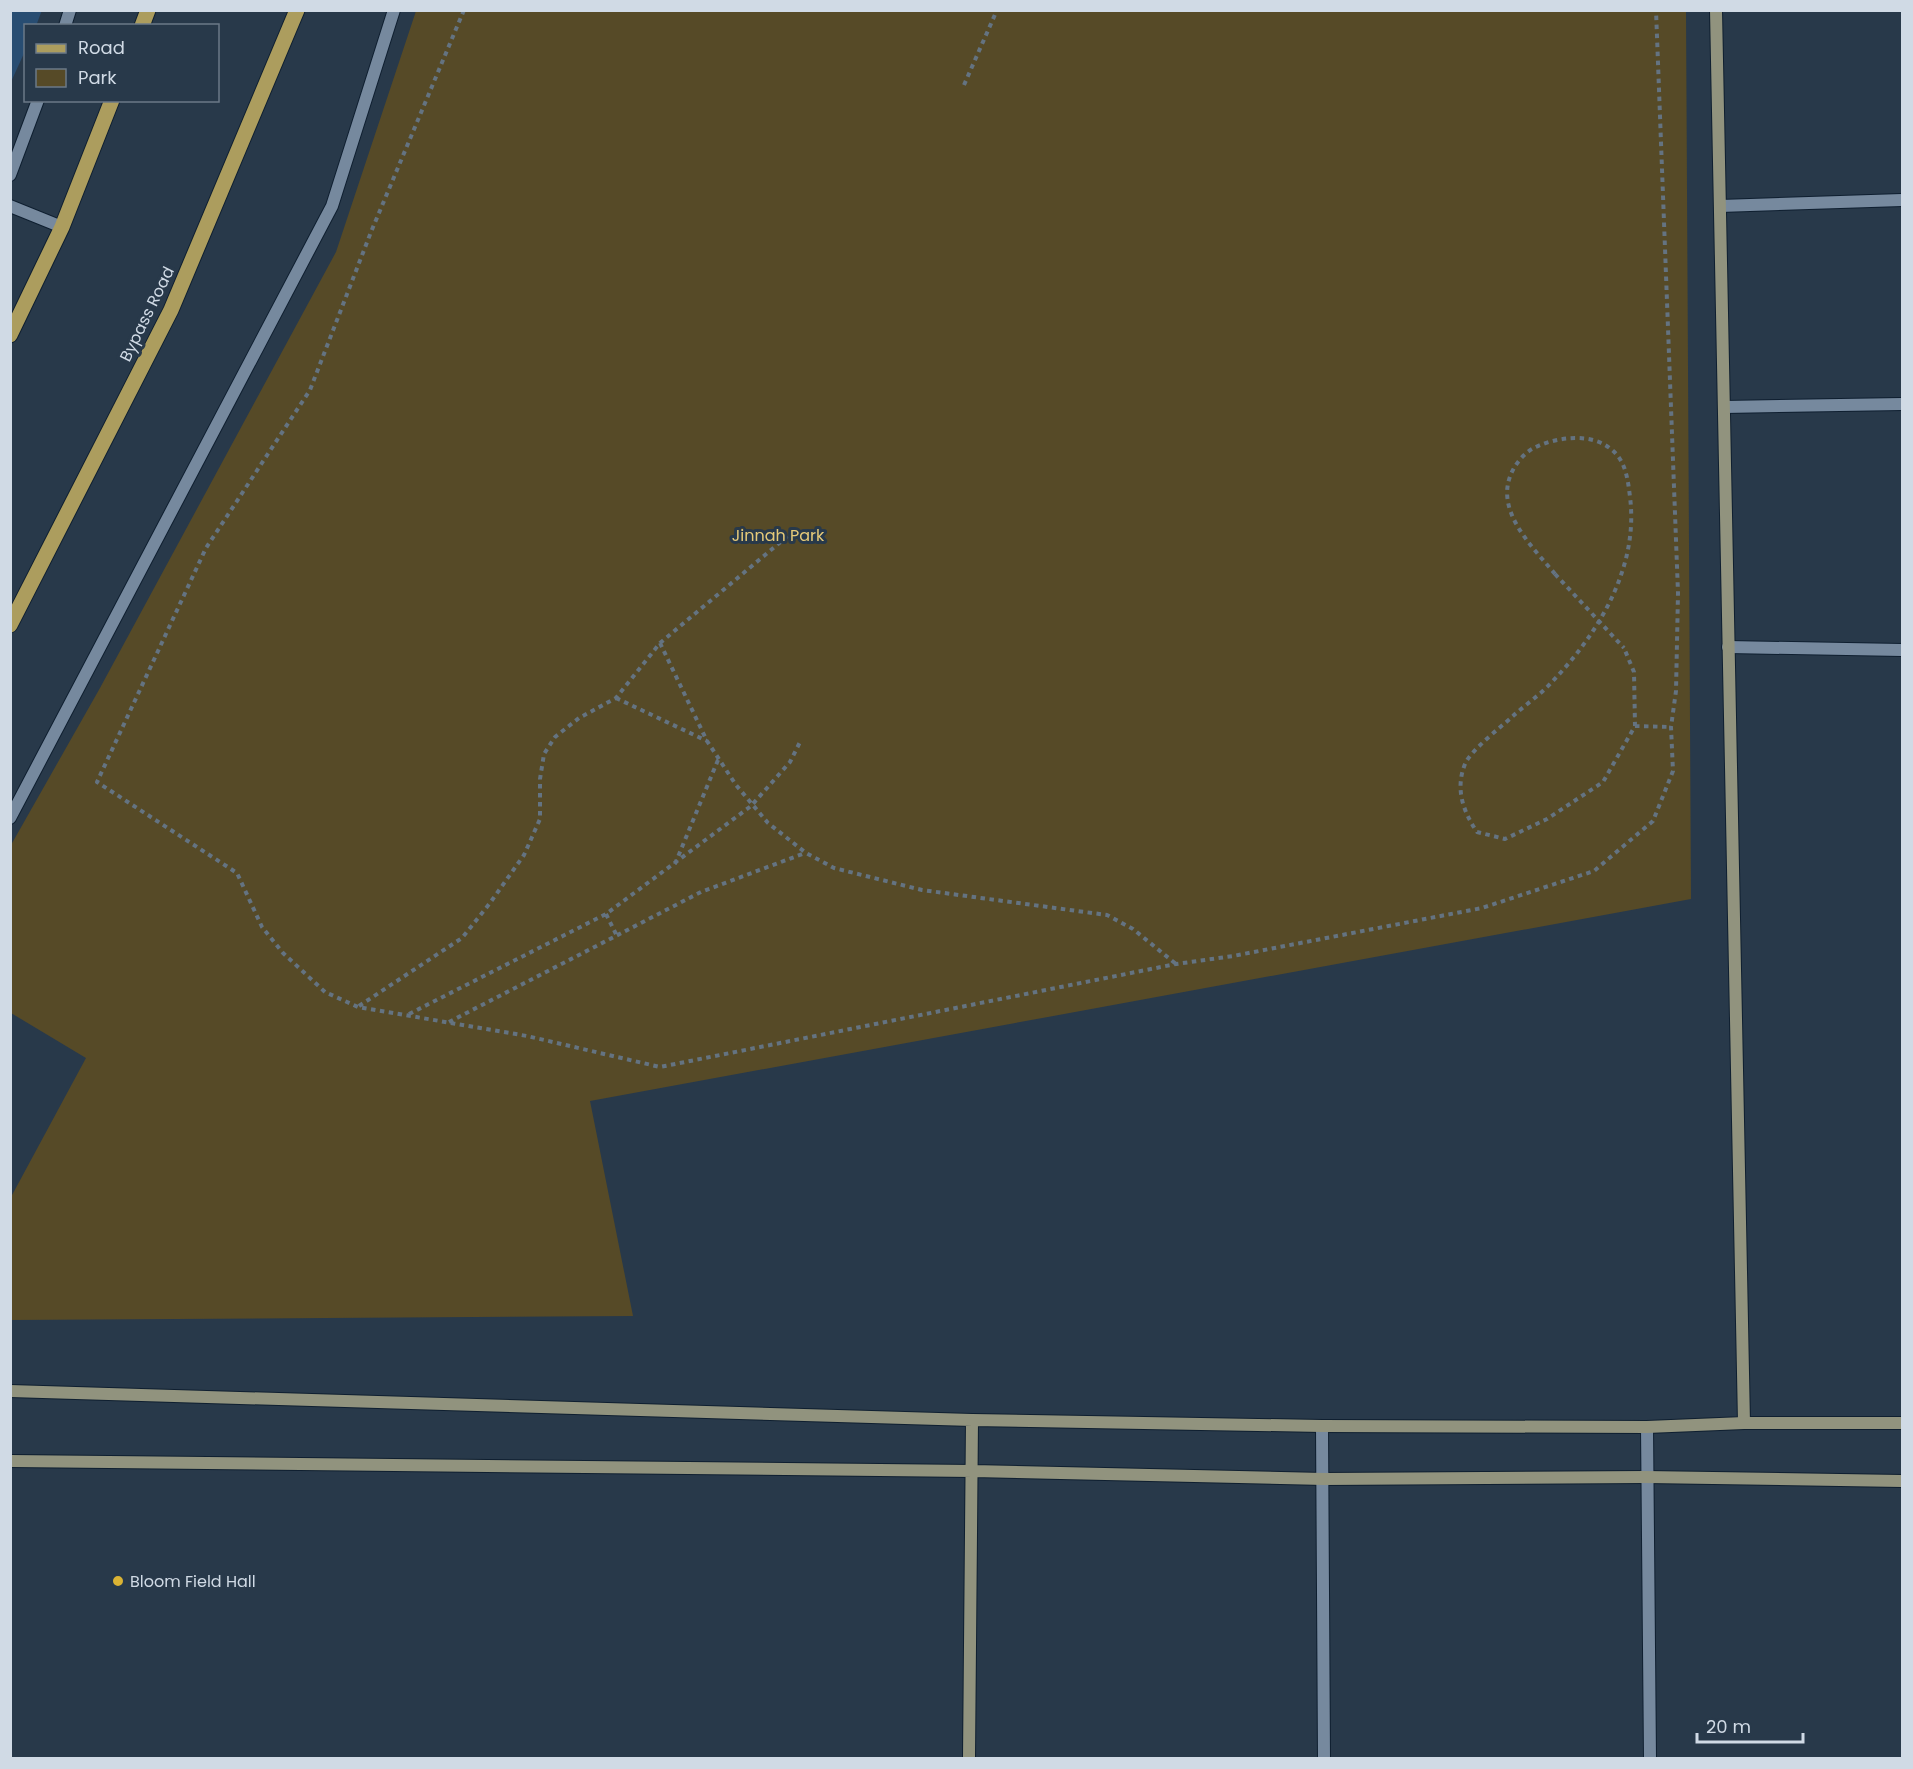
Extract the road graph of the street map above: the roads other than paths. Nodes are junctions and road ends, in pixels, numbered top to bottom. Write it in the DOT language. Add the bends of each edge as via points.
graph roads {
  1 [pos="297,10"];
  2 [pos="394,10"];
  3 [pos="1716,10"];
  4 [pos="37,102"];
  5 [pos="111,102"];
  6 [pos="10,175"];
  7 [pos="1902,200"];
  8 [pos="10,206"];
  9 [pos="1720,206"];
  10 [pos="62,227"];
  11 [pos="10,335"];
  12 [pos="1902,404"];
  13 [pos="1724,407"];
  14 [pos="10,625"];
  15 [pos="1728,647"];
  16 [pos="1902,650"];
  17 [pos="10,818"];
  18 [pos="10,1391"];
  19 [pos="972,1420"];
  20 [pos="1744,1423"];
  21 [pos="1902,1423"];
  22 [pos="1323,1426"];
  23 [pos="1647,1427"];
  24 [pos="10,1461"];
  25 [pos="973,1471"];
  26 [pos="1646,1477"];
  27 [pos="1324,1479"];
  28 [pos="1902,1481"];
  29 [pos="969,1758"];
  30 [pos="1324,1758"];
  31 [pos="1650,1758"];
  1 -- 14 [label="main road, Bypass Road" via="171,310"];
  2 -- 17 [label="street" via="332,206"];
  3 -- 9 [label="main road"];
  4 -- 6 [label="street"];
  5 -- 10 [label="main road"];
  7 -- 9 [label="street"];
  8 -- 10 [label="street"];
  9 -- 13 [label="main road"];
  10 -- 11 [label="main road"];
  12 -- 13 [label="street"];
  13 -- 15 [label="main road"];
  15 -- 16 [label="street"];
  15 -- 20 [label="main road"];
  18 -- 19 [label="main road"];
  19 -- 22 [label="main road"];
  19 -- 25 [label="main road"];
  20 -- 21 [label="main road"];
  20 -- 23 [label="main road"];
  22 -- 23 [label="main road"];
  22 -- 27 [label="street"];
  23 -- 26 [label="street"];
  24 -- 25 [label="main road"];
  25 -- 27 [label="main road"];
  25 -- 29 [label="main road"];
  26 -- 27 [label="main road"];
  26 -- 28 [label="main road"];
  26 -- 31 [label="street"];
  27 -- 30 [label="street"];
}
